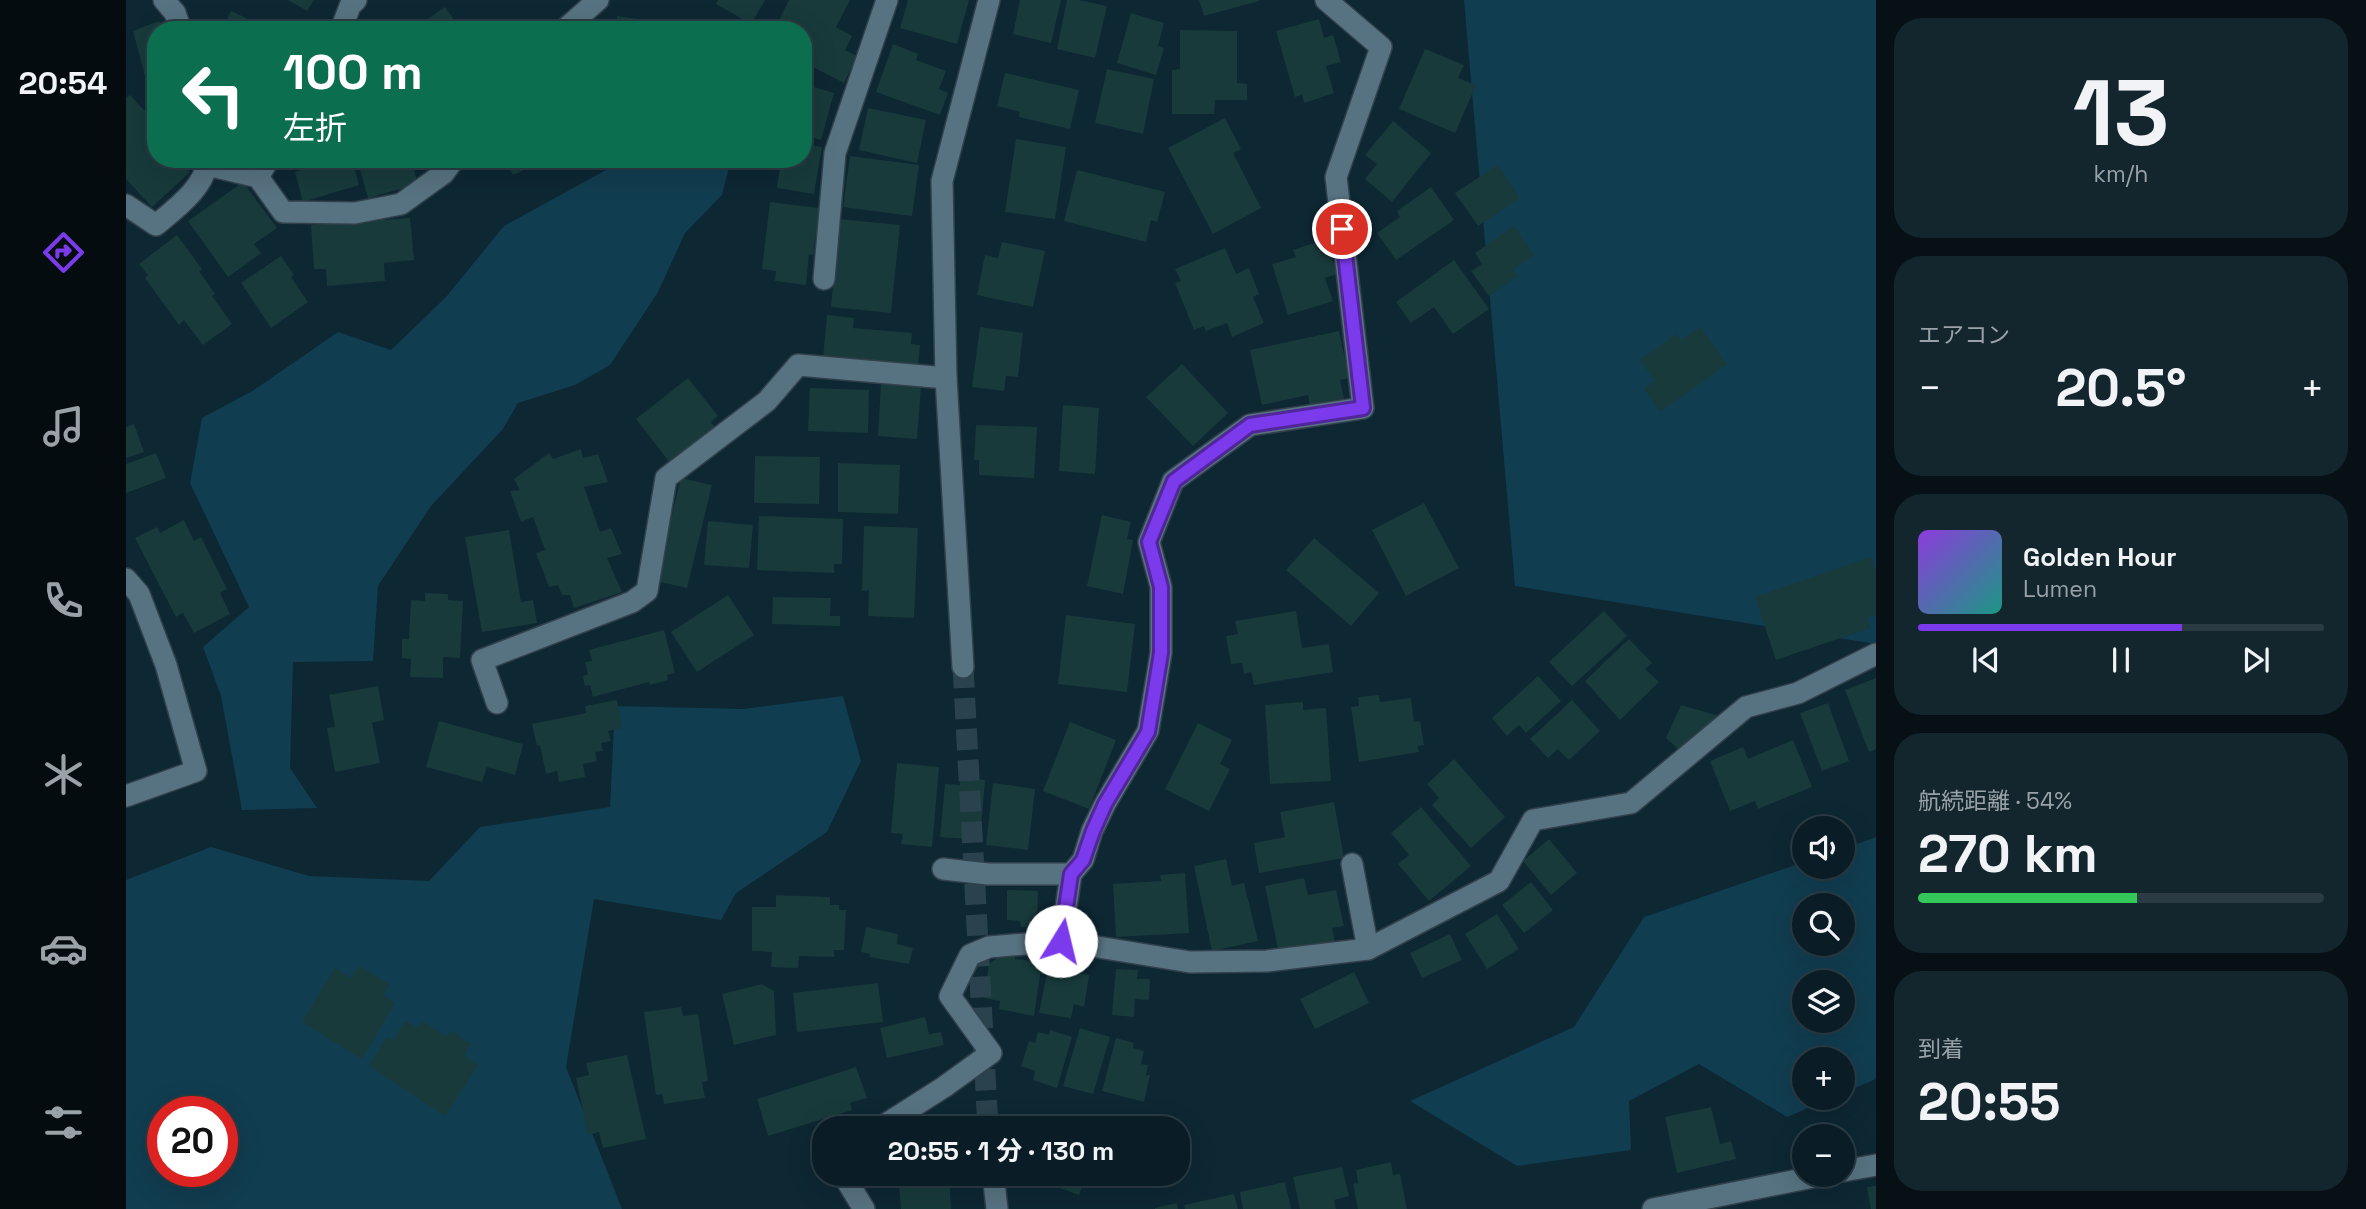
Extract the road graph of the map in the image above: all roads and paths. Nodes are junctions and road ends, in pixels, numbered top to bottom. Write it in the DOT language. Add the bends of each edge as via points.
graph roads {
  1 [pos="356,0"];
  2 [pos="598,0"];
  3 [pos="887,0"];
  4 [pos="989,0"];
  5 [pos="1326,0"];
  6 [pos="344,21"];
  7 [pos="574,21"];
  8 [pos="204,168"];
  9 [pos="263,168"];
  10 [pos="448,168"];
  11 [pos="126,205"];
  12 [pos="824,279"];
  13 [pos="946,378"];
  14 [pos="126,579"];
  15 [pos="1876,654"];
  16 [pos="963,667"];
  17 [pos="497,703"];
  18 [pos="126,796"];
  19 [pos="1352,864"];
  20 [pos="943,869"];
  21 [pos="1071,874"];
  22 [pos="1061,941"];
  23 [pos="1368,949"];
  24 [pos="898,1116"];
  25 [pos="1876,1165"];
  26 [pos="1855,1169"];
  27 [pos="1792,1181"];
  28 [pos="850,1186"];
  29 [pos="994,1186"];
  30 [pos="864,1209"];
  31 [pos="997,1209"];
  32 [pos="1653,1209"];
  1 -- 6 [label="street"];
  2 -- 7 [label="street"];
  3 -- 12 [label="street" via="835,153"];
  4 -- 13 [label="street" via="942,181"];
  5 -- 21 [label="street" via="1381,47 1336,177 1363,408 1250,425 1174,481 1149,542 1161,587 1161,653 1148,732 1105,804 1083,860"];
  8 -- 11 [label="street" via="192,193 156,225"];
  9 -- 10 [label="street" via="283,212 355,213 401,204"];
  13 -- 16 [label="street"];
  13 -- 17 [label="street" via="798,365 767,401 666,478 647,591 632,602 482,660"];
  14 -- 18 [label="street" via="139,594 166,665 196,771"];
  15 -- 23 [label="street" via="1798,693 1746,707 1631,803 1533,820 1499,881"];
  19 -- 23 [label="street"];
  20 -- 21 [label="street"];
  21 -- 22 [label="street"];
  22 -- 23 [label="street" via="1190,961 1267,961"];
  22 -- 24 [label="street" via="989,947 970,955 950,996 991,1053"];
  25 -- 26 [label="street"];
  27 -- 32 [label="street"];
  28 -- 30 [label="street"];
  29 -- 31 [label="street"];
}
